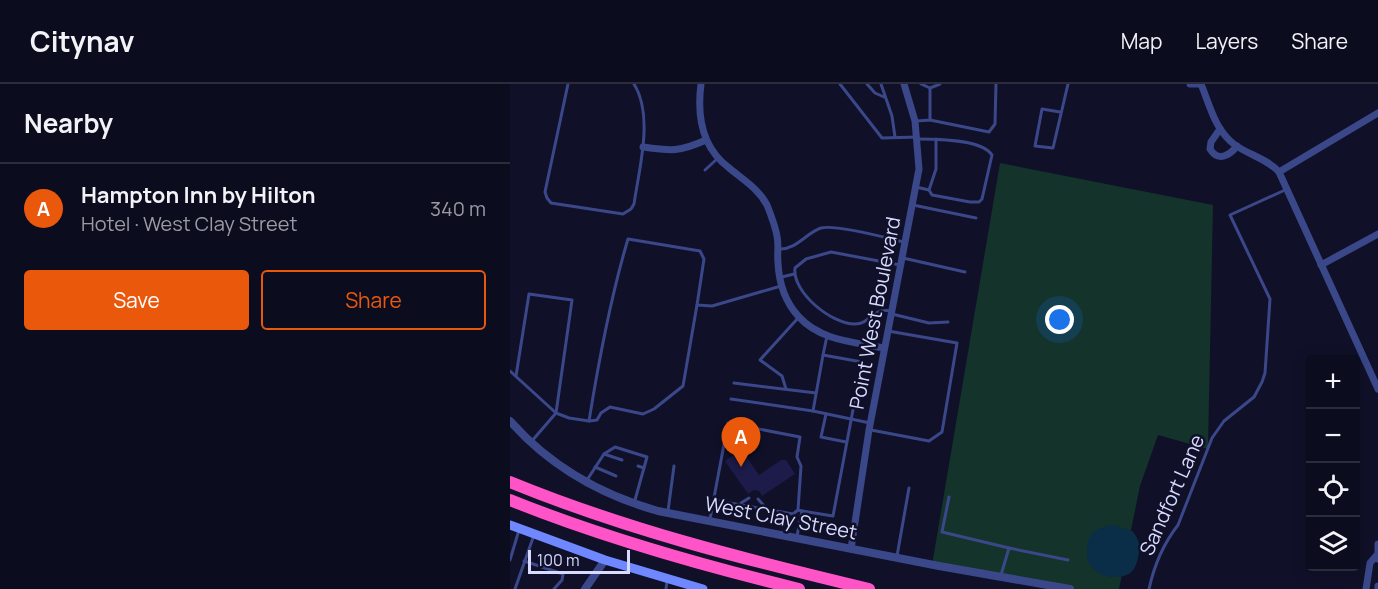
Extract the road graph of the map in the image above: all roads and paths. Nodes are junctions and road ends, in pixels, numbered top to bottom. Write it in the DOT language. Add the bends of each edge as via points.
graph roads {
  1 [pos="568,84"];
  2 [pos="634,84"];
  3 [pos="700,84"];
  4 [pos="840,84"];
  5 [pos="867,84"];
  6 [pos="881,84"];
  7 [pos="921,84"];
  8 [pos="940,84"];
  9 [pos="996,84"];
  10 [pos="1068,84"];
  11 [pos="1190,84"];
  12 [pos="1200,84"];
  13 [pos="906,85"];
  14 [pos="930,88"];
  15 [pos="886,98"];
  16 [pos="1060,112"];
  17 [pos="1378,113"];
  18 [pos="930,120"];
  19 [pos="915,121"];
  20 [pos="1220,129"];
  21 [pos="895,138"];
  22 [pos="917,138"];
  23 [pos="936,139"];
  24 [pos="706,140"];
  25 [pos="1238,146"];
  26 [pos="643,147"];
  27 [pos="718,158"];
  28 [pos="705,170"];
  29 [pos="1279,172"];
  30 [pos="916,187"];
  31 [pos="1287,189"];
  32 [pos="929,190"];
  33 [pos="913,206"];
  34 [pos="976,218"];
  35 [pos="1378,234"];
  36 [pos="905,242"];
  37 [pos="778,249"];
  38 [pos="901,262"];
  39 [pos="1320,265"];
  40 [pos="965,272"];
  41 [pos="795,274"];
  42 [pos="780,282"];
  43 [pos="697,305"];
  44 [pos="892,313"];
  45 [pos="799,317"];
  46 [pos="948,322"];
  47 [pos="888,331"];
  48 [pos="827,336"];
  49 [pos="884,348"];
  50 [pos="823,355"];
  51 [pos="510,371"];
  52 [pos="516,376"];
  53 [pos="734,383"];
  54 [pos="786,389"];
  55 [pos="1378,389"];
  56 [pos="816,393"];
  57 [pos="731,399"];
  58 [pos="813,411"];
  59 [pos="556,413"];
  60 [pos="826,414"];
  61 [pos="851,419"];
  62 [pos="510,421"];
  63 [pos="589,421"];
  64 [pos="870,426"];
  65 [pos="531,442"];
  66 [pos="847,442"];
  67 [pos="604,454"];
  68 [pos="622,460"];
  69 [pos="638,466"];
  70 [pos="675,466"];
  71 [pos="595,467"];
  72 [pos="644,468"];
  73 [pos="616,476"];
  74 [pos="510,482"];
  75 [pos="586,482"];
  76 [pos="632,482"];
  77 [pos="639,484"];
  78 [pos="909,488"];
  79 [pos="949,497"];
  80 [pos="749,498"];
  81 [pos="758,499"];
  82 [pos="510,500"];
  83 [pos="713,500"];
  84 [pos="634,504"];
  85 [pos="739,504"];
  86 [pos="767,509"];
  87 [pos="798,510"];
  88 [pos="802,511"];
  89 [pos="668,513"];
  90 [pos="709,521"];
  91 [pos="515,526"];
  92 [pos="534,534"];
  93 [pos="796,538"];
  94 [pos="1378,544"];
  95 [pos="1010,548"];
  96 [pos="851,549"];
  97 [pos="897,558"];
  98 [pos="1377,558"];
  99 [pos="510,560"];
  100 [pos="605,560"];
  101 [pos="1068,560"];
  102 [pos="524,561"];
  103 [pos="1001,577"];
  104 [pos="667,584"];
  105 [pos="515,589"];
  106 [pos="554,589"];
  107 [pos="585,589"];
  108 [pos="703,589"];
  109 [pos="799,589"];
  110 [pos="869,589"];
  111 [pos="1070,589"];
  112 [pos="1149,589"];
  113 [pos="1366,589"];
  1 -- 26 [label="lane" via="545,192 551,203 623,214 634,204"];
  2 -- 26 [label="lane" via="641,103"];
  3 -- 24 [label="street" via="700,119"];
  4 -- 21 [label="lane" via="882,138"];
  5 -- 15 [label="lane"];
  6 -- 15 [label="lane"];
  7 -- 14 [label="lane"];
  8 -- 14 [label="lane"];
  9 -- 18 [label="lane" via="995,124 989,132"];
  10 -- 16 [label="lane"];
  11 -- 12 [label="street"];
  12 -- 20 [label="street"];
  13 -- 19 [label="street, Point West Boulevard"];
  14 -- 18 [label="lane"];
  15 -- 21 [label="lane"];
  16 -- 16 [label="lane" via="1053,148 1035,146 1042,109"];
  17 -- 29 [label="street"];
  18 -- 19 [label="lane"];
  19 -- 22 [label="street, Point West Boulevard"];
  20 -- 25 [label="street"];
  20 -- 25 [label="street" via="1211,142 1209,150 1213,154 1225,156"];
  21 -- 22 [label="lane"];
  22 -- 23 [label="lane"];
  22 -- 30 [label="street, Point West Boulevard"];
  23 -- 32 [label="lane" via="936,169"];
  23 -- 32 [label="lane" via="977,145 992,154 979,202 932,195"];
  24 -- 26 [label="street" via="682,150"];
  24 -- 27 [label="street"];
  25 -- 29 [label="street"];
  27 -- 28 [label="lane"];
  27 -- 37 [label="street" via="750,183 766,203"];
  29 -- 31 [label="street"];
  30 -- 32 [label="lane"];
  30 -- 33 [label="street, Point West Boulevard"];
  31 -- 39 [label="street"];
  31 -- 112 [label="lane, Sandfort Lane" via="1230,215 1270,299 1265,373 1254,397 1224,421 1212,438"];
  33 -- 34 [label="lane"];
  33 -- 36 [label="street, Point West Boulevard"];
  35 -- 39 [label="street"];
  36 -- 37 [label="lane" via="822,228 793,246"];
  36 -- 38 [label="street, Point West Boulevard"];
  37 -- 42 [label="street"];
  38 -- 40 [label="lane"];
  38 -- 41 [label="lane" via="831,252 806,259 795,268"];
  38 -- 44 [label="street, Point West Boulevard"];
  39 -- 55 [label="street"];
  41 -- 42 [label="lane"];
  41 -- 44 [label="lane" via="809,299 842,322 856,324 883,310"];
  42 -- 43 [label="lane" via="712,306"];
  42 -- 45 [label="street"];
  43 -- 63 [label="lane" via="683,386 642,414 610,407 597,420"];
  43 -- 63 [label="lane" via="704,259 700,251 628,239 606,318"];
  44 -- 46 [label="lane" via="929,323"];
  44 -- 47 [label="street, Point West Boulevard"];
  45 -- 48 [label="street"];
  45 -- 54 [label="lane" via="760,360 782,376"];
  47 -- 49 [label="street, Point West Boulevard"];
  47 -- 64 [label="lane" via="957,343 942,432 929,441"];
  48 -- 49 [label="street"];
  48 -- 50 [label="lane"];
  49 -- 64 [label="street, Point West Boulevard"];
  50 -- 56 [label="lane"];
  50 -- 61 [label="lane" via="861,362"];
  51 -- 52 [label="lane"];
  52 -- 59 [label="lane"];
  52 -- 59 [label="lane" via="529,294 572,300"];
  53 -- 54 [label="lane"];
  54 -- 56 [label="lane"];
  56 -- 58 [label="lane"];
  57 -- 58 [label="lane"];
  58 -- 60 [label="lane"];
  59 -- 63 [label="lane"];
  59 -- 65 [label="lane"];
  60 -- 61 [label="lane"];
  60 -- 66 [label="lane" via="821,437"];
  61 -- 64 [label="lane"];
  61 -- 66 [label="lane"];
  62 -- 65 [label="street, West Clay Street"];
  64 -- 96 [label="street, Point West Boulevard"];
  65 -- 75 [label="street, West Clay Street"];
  66 -- 88 [label="lane" via="833,516"];
  67 -- 68 [label="lane"];
  67 -- 71 [label="lane"];
  67 -- 72 [label="lane" via="615,447 647,457"];
  69 -- 72 [label="lane"];
  70 -- 89 [label="lane"];
  71 -- 73 [label="lane"];
  71 -- 75 [label="lane"];
  72 -- 77 [label="lane"];
  74 -- 110 [label="highway" via="679,541"];
  75 -- 84 [label="street, West Clay Street"];
  76 -- 77 [label="lane"];
  77 -- 84 [label="lane"];
  78 -- 97 [label="lane"];
  79 -- 95 [label="lane" via="942,532"];
  80 -- 85 [label="lane"];
  81 -- 86 [label="lane"];
  82 -- 109 [label="highway" via="639,546"];
  83 -- 85 [label="lane"];
  83 -- 87 [label="lane" via="728,423 800,437"];
  83 -- 90 [label="lane"];
  84 -- 89 [label="street, West Clay Street"];
  85 -- 86 [label="lane"];
  86 -- 87 [label="lane" via="793,513"];
  87 -- 88 [label="lane"];
  88 -- 93 [label="lane"];
  89 -- 90 [label="street, West Clay Street"];
  90 -- 93 [label="street, West Clay Street"];
  91 -- 92 [label="main road"];
  91 -- 99 [label="lane"];
  92 -- 100 [label="main road"];
  92 -- 102 [label="lane"];
  93 -- 96 [label="street, West Clay Street"];
  94 -- 98 [label="street"];
  95 -- 101 [label="lane"];
  95 -- 103 [label="lane"];
  96 -- 97 [label="street, West Clay Street"];
  97 -- 103 [label="street, West Clay Street"];
  98 -- 113 [label="street" via="1370,563"];
  100 -- 104 [label="main road"];
  100 -- 107 [label="street"];
  102 -- 105 [label="lane"];
  102 -- 106 [label="lane" via="563,574"];
  103 -- 111 [label="street, West Clay Street"];
  104 -- 108 [label="main road"];
}
